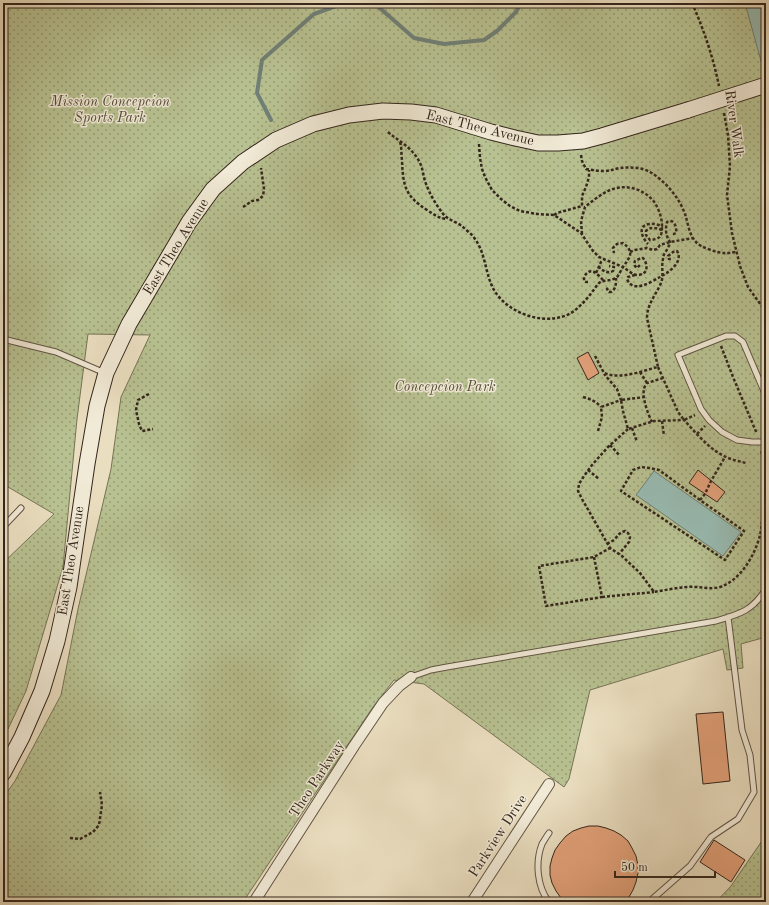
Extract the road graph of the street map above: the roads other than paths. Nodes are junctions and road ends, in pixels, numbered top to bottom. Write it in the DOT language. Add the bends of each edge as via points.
graph roads {
  1 [pos="766,85"];
  2 [pos="3,339"];
  3 [pos="106,373"];
  4 [pos="766,396"];
  5 [pos="766,442"];
  6 [pos="21,508"];
  7 [pos="3,527"];
  8 [pos="766,589"];
  9 [pos="728,618"];
  10 [pos="411,678"];
  11 [pos="3,773"];
  12 [pos="549,784"];
  13 [pos="548,833"];
  14 [pos="254,902"];
  15 [pos="472,902"];
  16 [pos="549,902"];
  17 [pos="649,902"];
  1 -- 3 [label="street, East Theo Avenue, bridge" via="602,136 577,141 538,142 491,132 436,115 383,111 349,114 313,124 276,140 243,162 209,194 189,222 129,324"];
  2 -- 3 [label="lane" via="56,352"];
  3 -- 11 [label="street, East Theo Avenue" via="93,427 69,587 57,641 42,691"];
  4 -- 5 [label="lane" via="743,342 735,336 726,336 678,355 701,409 709,420 722,432 737,440"];
  6 -- 7 [label="lane"];
  8 -- 9 [label="lane" via="754,605"];
  9 -- 10 [label="lane" via="431,670"];
  9 -- 17 [label="lane" via="742,730 750,755 754,792 738,819 711,838 690,866"];
  10 -- 14 [label="street, Theo Parkway" via="399,686 383,703"];
  12 -- 15 [label="street, Parkview Drive"];
  13 -- 16 [label="lane" via="542,845 538,864 539,881"];
}
